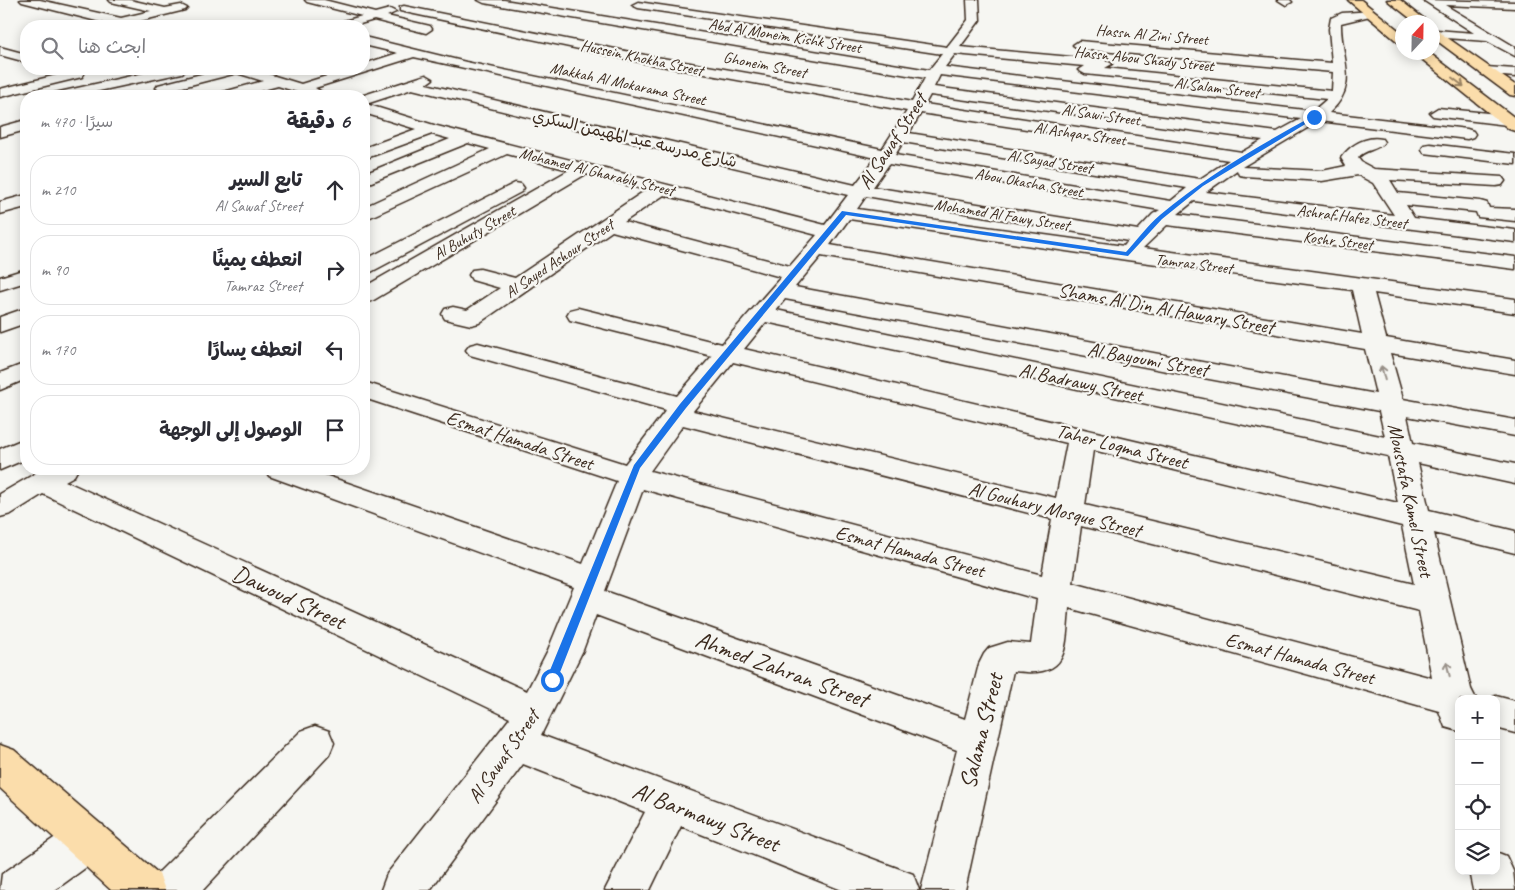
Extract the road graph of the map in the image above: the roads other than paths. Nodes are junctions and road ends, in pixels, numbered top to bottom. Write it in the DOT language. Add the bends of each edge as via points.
graph roads {
  1 [pos="26,0"];
  2 [pos="115,0"];
  3 [pos="311,0"];
  4 [pos="484,0"];
  5 [pos="546,0"];
  6 [pos="973,0"];
  7 [pos="1354,0"];
  8 [pos="1393,0"];
  9 [pos="1423,0"];
  10 [pos="1430,0"];
  11 [pos="428,2"];
  12 [pos="639,4"];
  13 [pos="1515,5"];
  14 [pos="181,8"];
  15 [pos="404,8"];
  16 [pos="165,12"];
  17 [pos="1370,13"];
  18 [pos="1413,15"];
  19 [pos="375,17"];
  20 [pos="112,20"];
  21 [pos="130,20"];
  22 [pos="364,20"];
  23 [pos="438,32"];
  24 [pos="1395,33"];
  25 [pos="1440,33"];
  26 [pos="1440,36"];
  27 [pos="1492,37"];
  28 [pos="1515,39"];
  29 [pos="370,43"];
  30 [pos="1061,44"];
  31 [pos="20,45"];
  32 [pos="0,50"];
  33 [pos="1515,52"];
  34 [pos="413,53"];
  35 [pos="20,56"];
  36 [pos="1440,58"];
  37 [pos="1428,60"];
  38 [pos="1473,61"];
  39 [pos="466,66"];
  40 [pos="370,67"];
  41 [pos="1338,68"];
  42 [pos="1486,71"];
  43 [pos="1515,73"];
  44 [pos="73,75"];
  45 [pos="81,75"];
  46 [pos="148,75"];
  47 [pos="214,75"];
  48 [pos="261,75"];
  49 [pos="280,75"];
  50 [pos="343,75"];
  51 [pos="0,83"];
  52 [pos="110,83"];
  53 [pos="931,83"];
  54 [pos="410,84"];
  55 [pos="32,85"];
  56 [pos="302,88"];
  57 [pos="83,90"];
  58 [pos="156,90"];
  59 [pos="241,90"];
  60 [pos="308,90"];
  61 [pos="1338,90"];
  62 [pos="1512,90"];
  63 [pos="0,93"];
  64 [pos="370,98"];
  65 [pos="1482,100"];
  66 [pos="370,110"];
  67 [pos="1422,112"];
  68 [pos="1314,117"];
  69 [pos="1511,123"];
  70 [pos="20,127"];
  71 [pos="431,129"];
  72 [pos="0,132"];
  73 [pos="1299,133"];
  74 [pos="1467,134"];
  75 [pos="1318,136"];
  76 [pos="467,138"];
  77 [pos="1276,138"];
  78 [pos="1347,139"];
  79 [pos="1376,142"];
  80 [pos="1394,145"];
  81 [pos="1412,147"];
  82 [pos="506,148"];
  83 [pos="370,152"];
  84 [pos="1457,152"];
  85 [pos="1515,159"];
  86 [pos="562,162"];
  87 [pos="1244,164"];
  88 [pos="585,168"];
  89 [pos="1515,169"];
  90 [pos="1366,171"];
  91 [pos="1272,173"];
  92 [pos="370,178"];
  93 [pos="1437,178"];
  94 [pos="662,188"];
  95 [pos="1195,190"];
  96 [pos="1392,198"];
  97 [pos="20,202"];
  98 [pos="1289,205"];
  99 [pos="1477,205"];
  100 [pos="0,208"];
  101 [pos="370,211"];
  102 [pos="1167,212"];
  103 [pos="842,215"];
  104 [pos="1515,215"];
  105 [pos="1405,217"];
  106 [pos="609,224"];
  107 [pos="1507,232"];
  108 [pos="1142,237"];
  109 [pos="1128,254"];
  110 [pos="1515,263"];
  111 [pos="370,265"];
  112 [pos="480,275"];
  113 [pos="20,277"];
  114 [pos="788,283"];
  115 [pos="0,284"];
  116 [pos="1361,284"];
  117 [pos="517,286"];
  118 [pos="370,293"];
  119 [pos="1515,306"];
  120 [pos="454,314"];
  121 [pos="761,314"];
  122 [pos="578,315"];
  123 [pos="20,317"];
  124 [pos="0,325"];
  125 [pos="1376,343"];
  126 [pos="478,350"];
  127 [pos="728,353"];
  128 [pos="1515,367"];
  129 [pos="20,373"];
  130 [pos="0,382"];
  131 [pos="370,392"];
  132 [pos="1391,404"];
  133 [pos="680,411"];
  134 [pos="1515,428"];
  135 [pos="1082,436"];
  136 [pos="20,450"];
  137 [pos="1400,450"];
  138 [pos="0,461"];
  139 [pos="1515,474"];
  140 [pos="53,475"];
  141 [pos="295,475"];
  142 [pos="632,476"];
  143 [pos="0,507"];
  144 [pos="1069,513"];
  145 [pos="1414,518"];
  146 [pos="1515,542"];
  147 [pos="588,588"];
  148 [pos="1055,590"];
  149 [pos="1433,602"];
  150 [pos="1455,695"];
  151 [pos="1455,705"];
  152 [pos="1500,713"];
  153 [pos="1515,717"];
  154 [pos="526,728"];
  155 [pos="979,740"];
  156 [pos="316,743"];
  157 [pos="0,763"];
  158 [pos="671,803"];
  159 [pos="88,840"];
  160 [pos="1492,875"];
  161 [pos="18,890"];
  162 [pos="142,890"];
  163 [pos="173,890"];
  164 [pos="403,890"];
  165 [pos="627,890"];
  166 [pos="897,890"];
  167 [pos="943,890"];
  168 [pos="1495,890"];
  1 -- 20 [label="street"];
  2 -- 16 [label="street"];
  3 -- 19 [label="street"];
  4 -- 53 [label="street, Abd Al Moneim Kishk Street"];
  5 -- 53 [label="street"];
  6 -- 53 [label="street, Al Sawaf Street" via="975,15"];
  7 -- 17 [label="main road"];
  8 -- 18 [label="main road"];
  9 -- 10 [label="street"];
  10 -- 13 [label="street"];
  10 -- 27 [label="street"];
  11 -- 15 [label="street"];
  12 -- 53 [label="street"];
  14 -- 16 [label="street"];
  15 -- 19 [label="street"];
  15 -- 53 [label="street, Ghoneim Street" via="645,59"];
  16 -- 21 [label="street"];
  17 -- 24 [label="main road"];
  17 -- 41 [label="street" via="1335,21"];
  19 -- 22 [label="street"];
  19 -- 23 [label="street"];
  25 -- 27 [label="street"];
  26 -- 38 [label="main road"];
  27 -- 28 [label="street"];
  27 -- 33 [label="street"];
  29 -- 34 [label="street, Makkah Al Mokarama Street"];
  30 -- 41 [label="street, Hassn Al Zini Street"];
  31 -- 32 [label="street"];
  32 -- 35 [label="street"];
  34 -- 39 [label="street, Makkah Al Mokarama Street"];
  34 -- 40 [label="street"];
  36 -- 38 [label="main road"];
  37 -- 65 [label="main road, one-way"];
  38 -- 42 [label="main road"];
  39 -- 53 [label="street, Makkah Al Mokarama Street"];
  39 -- 54 [label="street"];
  41 -- 61 [label="street"];
  42 -- 43 [label="street"];
  42 -- 62 [label="main road"];
  44 -- 55 [label="street"];
  45 -- 52 [label="street"];
  46 -- 52 [label="street"];
  47 -- 58 [label="street"];
  48 -- 49 [label="street"];
  49 -- 56 [label="street"];
  49 -- 59 [label="street"];
  50 -- 56 [label="street"];
  51 -- 55 [label="street" via="13,81"];
  52 -- 57 [label="street"];
  53 -- 61 [label="street, Hassn Abou Shady Street"];
  53 -- 68 [label="street, Al Salam Street"];
  53 -- 77 [label="street, Al Sawi Street"];
  53 -- 87 [label="street, Al Ashqar Street"];
  53 -- 95 [label="street, Al Sayad Street"];
  53 -- 102 [label="street, Abou Okasha Street"];
  53 -- 103 [label="street, Al Sawaf Street"];
  54 -- 64 [label="street"];
  54 -- 103 [label="street, شارع مدرسه عبد المهيمن السكري"];
  55 -- 63 [label="street"];
  56 -- 60 [label="street"];
  61 -- 68 [label="street"];
  62 -- 65 [label="main road"];
  65 -- 69 [label="main road"];
  66 -- 71 [label="street, Mohamed Al Gharably Street"];
  67 -- 69 [label="street"];
  68 -- 74 [label="street, Al Salam Street"];
  68 -- 77 [label="street"];
  70 -- 72 [label="street"];
  71 -- 76 [label="street, Mohamed Al Gharably Street"];
  71 -- 83 [label="street"];
  73 -- 75 [label="street"];
  76 -- 82 [label="street, Mohamed Al Gharably Street"];
  76 -- 92 [label="street"];
  77 -- 87 [label="street"];
  78 -- 79 [label="street"];
  79 -- 80 [label="street"];
  79 -- 90 [label="street" via="1355,150 1349,156 1352,163"];
  81 -- 84 [label="street"];
  82 -- 86 [label="street, Mohamed Al Gharably Street"];
  82 -- 101 [label="street"];
  84 -- 85 [label="street"];
  84 -- 89 [label="street" via="1480,163"];
  86 -- 88 [label="street, Mohamed Al Gharably Street"];
  86 -- 111 [label="street"];
  87 -- 91 [label="street, Al Ashqar Street"];
  87 -- 95 [label="street"];
  88 -- 94 [label="street, Mohamed Al Gharably Street"];
  88 -- 118 [label="street, Al Buhuty Street"];
  90 -- 91 [label="street, Al Ashqar Street" via="1322,176"];
  90 -- 93 [label="street, Al Ashqar Street"];
  90 -- 96 [label="street" via="1380,179"];
  91 -- 98 [label="street"];
  93 -- 99 [label="street" via="1451,191"];
  93 -- 99 [label="street, Al Ashqar Street" via="1497,189"];
  94 -- 103 [label="street, Mohamed Al Gharably Street"];
  94 -- 106 [label="street, Al Sayed Ashour Street"];
  95 -- 102 [label="street"];
  95 -- 107 [label="street, Ashraf Hafez Street"];
  96 -- 99 [label="street"];
  96 -- 105 [label="street"];
  97 -- 100 [label="street"];
  99 -- 104 [label="street"];
  99 -- 107 [label="street"];
  102 -- 108 [label="street"];
  102 -- 110 [label="street, Koshr Street"];
  103 -- 108 [label="street, Mohamed Al Fawy Street"];
  103 -- 109 [label="street, Tamraz Street"];
  103 -- 114 [label="street, Al Sawaf Street"];
  103 -- 125 [label="street, Shams Al Din Al Hawary Street"];
  106 -- 114 [label="street, Al Bayoumi Street"];
  106 -- 117 [label="street, Al Sayed Ashour Street"];
  108 -- 109 [label="street"];
  109 -- 116 [label="street, Tamraz Street"];
  112 -- 117 [label="street"];
  113 -- 115 [label="street"];
  114 -- 121 [label="street, Al Sawaf Street"];
  114 -- 132 [label="street, Al Bayoumi Street"];
  116 -- 119 [label="street, Tamraz Street"];
  116 -- 125 [label="street, Moustafa Kamel Street"];
  117 -- 120 [label="street, Al Sayed Ashour Street" via="470,318"];
  121 -- 127 [label="street, Al Sawaf Street"];
  121 -- 137 [label="street, Al Badrawy Street"];
  122 -- 127 [label="street, Taher Loqma Street"];
  123 -- 124 [label="street"];
  125 -- 128 [label="street, Shams Al Din Al Hawary Street"];
  132 -- 125 [label="street, Moustafa Kamel Street, one-way"];
  126 -- 133 [label="street, Al Gouhary Mosque Street"];
  127 -- 133 [label="street, Al Sawaf Street"];
  127 -- 135 [label="street, Taher Loqma Street"];
  129 -- 130 [label="street"];
  131 -- 142 [label="street, Esmat Hamada Street"];
  132 -- 134 [label="street, Al Bayoumi Street"];
  132 -- 137 [label="street, Moustafa Kamel Street"];
  133 -- 142 [label="street, Al Sawaf Street"];
  133 -- 144 [label="street, Al Gouhary Mosque Street"];
  135 -- 144 [label="street, Salama Street"];
  135 -- 145 [label="street, Taher Loqma Street"];
  136 -- 138 [label="street"];
  137 -- 139 [label="street, Al Badrawy Street"];
  137 -- 145 [label="street, Moustafa Kamel Street"];
  140 -- 143 [label="street"];
  140 -- 154 [label="street, Dawoud Street"];
  141 -- 147 [label="street, Ahmed Zahran Street"];
  142 -- 147 [label="street, Al Sawaf Street"];
  142 -- 148 [label="street, Esmat Hamada Street"];
  144 -- 148 [label="street, Salama Street"];
  144 -- 149 [label="street, Al Gouhary Mosque Street"];
  145 -- 146 [label="street, Taher Loqma Street"];
  145 -- 149 [label="street, Moustafa Kamel Street"];
  147 -- 154 [label="street, Al Sawaf Street" via="555,673"];
  147 -- 155 [label="street, Ahmed Zahran Street"];
  148 -- 151 [label="street, Esmat Hamada Street"];
  148 -- 155 [label="street, Salama Street" via="1047,652 1031,660 1011,655 1000,660"];
  150 -- 149 [label="street, Moustafa Kamel Street, one-way"];
  152 -- 153 [label="street"];
  154 -- 158 [label="street, Al Barmawy Street"];
  154 -- 164 [label="street, Al Sawaf Street"];
  155 -- 167 [label="street, Salama Street"];
  156 -- 163 [label="street"];
  157 -- 159 [label="main road"];
  158 -- 165 [label="street"];
  158 -- 166 [label="street, Al Barmawy Street"];
  159 -- 161 [label="street"];
  159 -- 162 [label="main road"];
  160 -- 168 [label="street"];
}
